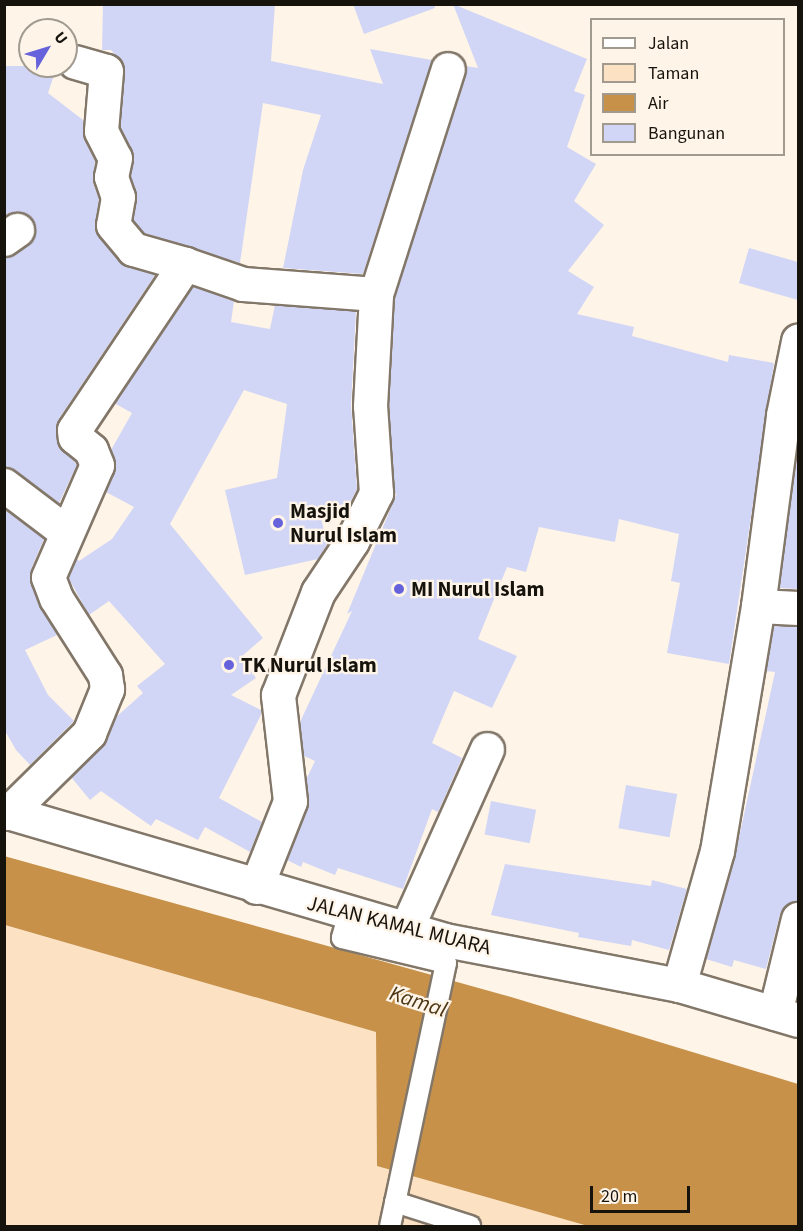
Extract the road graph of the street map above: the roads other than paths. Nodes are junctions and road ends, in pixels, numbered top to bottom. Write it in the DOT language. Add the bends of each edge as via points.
graph roads {
  1 [pos="78,63"];
  2 [pos="448,69"];
  3 [pos="185,264"];
  4 [pos="376,294"];
  5 [pos="798,341"];
  6 [pos="791,417"];
  7 [pos="4,485"];
  8 [pos="66,532"];
  9 [pos="758,606"];
  10 [pos="798,608"];
  11 [pos="487,749"];
  12 [pos="6,812"];
  13 [pos="256,887"];
  14 [pos="349,913"];
  15 [pos="798,920"];
  16 [pos="407,927"];
  17 [pos="679,986"];
  18 [pos="787,1016"];
  19 [pos="395,1202"];
  20 [pos="390,1227"];
  21 [pos="470,1227"];
  1 -- 3 [label="street" via="106,71 100,131 115,158 111,177 118,197 113,225 133,249"];
  2 -- 4 [label="street"];
  3 -- 4 [label="street" via="243,284"];
  3 -- 8 [label="street" via="74,430 75,437 91,450 97,465"];
  4 -- 13 [label="street" via="370,406 376,493 352,541 318,592 278,695 290,801"];
  5 -- 6 [label="street"];
  6 -- 9 [label="street"];
  7 -- 8 [label="street"];
  8 -- 12 [label="street" via="48,577 50,588 105,675 107,690 89,733"];
  9 -- 10 [label="street"];
  9 -- 17 [label="street" via="717,851"];
  11 -- 16 [label="street"];
  12 -- 13 [label="street, JALAN KAMAL MUARA"];
  13 -- 14 [label="street, JALAN KAMAL MUARA"];
  14 -- 16 [label="street, JALAN KAMAL MUARA"];
  14 -- 19 [label="lane" via="342,938 446,963"];
  15 -- 18 [label="street"];
  16 -- 17 [label="street, JALAN KAMAL MUARA" via="445,940"];
  17 -- 18 [label="street, JALAN KAMAL MUARA"];
  19 -- 20 [label="lane"];
  19 -- 21 [label="lane"];
}
